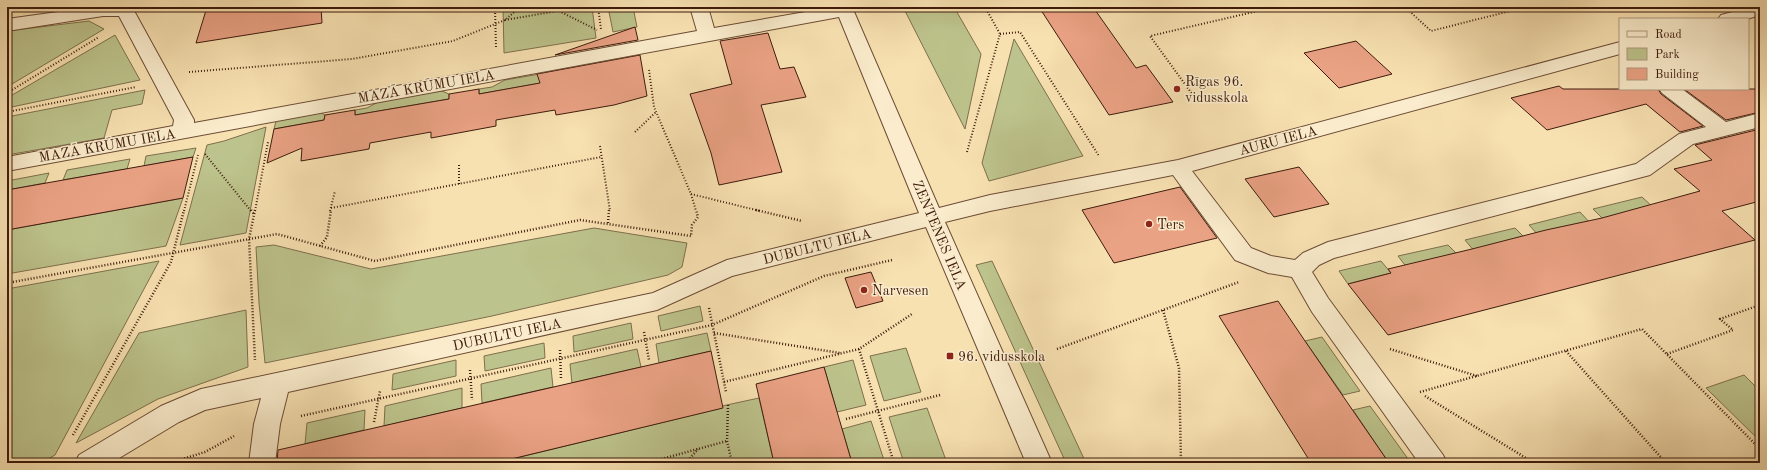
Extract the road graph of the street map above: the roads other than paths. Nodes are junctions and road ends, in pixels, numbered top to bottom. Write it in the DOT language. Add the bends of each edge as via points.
graph roads {
  1 [pos="699,7"];
  2 [pos="844,9"];
  3 [pos="1760,10"];
  4 [pos="1731,18"];
  5 [pos="7,25"];
  6 [pos="707,34"];
  7 [pos="1619,49"];
  8 [pos="1670,90"];
  9 [pos="1760,120"];
  10 [pos="1723,130"];
  11 [pos="183,131"];
  12 [pos="7,164"];
  13 [pos="1178,167"];
  14 [pos="932,217"];
  15 [pos="1298,270"];
  16 [pos="267,386"];
  17 [pos="88,463"];
  18 [pos="262,463"];
  19 [pos="1039,463"];
  20 [pos="1434,463"];
  1 -- 6 [label="street"];
  2 -- 6 [label="street, MAZĀ KRŪMU IELA" via="801,20"];
  2 -- 14 [label="street, ZENTENES IELA"];
  3 -- 4 [label="street"];
  5 -- 11 [label="street" via="103,10 126,10 184,120"];
  6 -- 11 [label="street, MAZĀ KRŪMU IELA"];
  7 -- 13 [label="street, AURU IELA"];
  8 -- 10 [label="street"];
  9 -- 10 [label="street"];
  10 -- 15 [label="street" via="1686,139 1643,170 1328,251 1311,259"];
  11 -- 12 [label="street, MAZĀ KRŪMU IELA"];
  13 -- 14 [label="street, AURU IELA" via="990,203"];
  13 -- 15 [label="street" via="1243,254 1268,264"];
  14 -- 16 [label="street, DUBULTU IELA" via="727,268 658,301"];
  14 -- 19 [label="street, ZENTENES IELA"];
  15 -- 20 [label="street" via="1320,305"];
  16 -- 17 [label="street, DUBULTU IELA" via="201,400 186,406"];
  16 -- 18 [label="street" via="267,424"];
}
